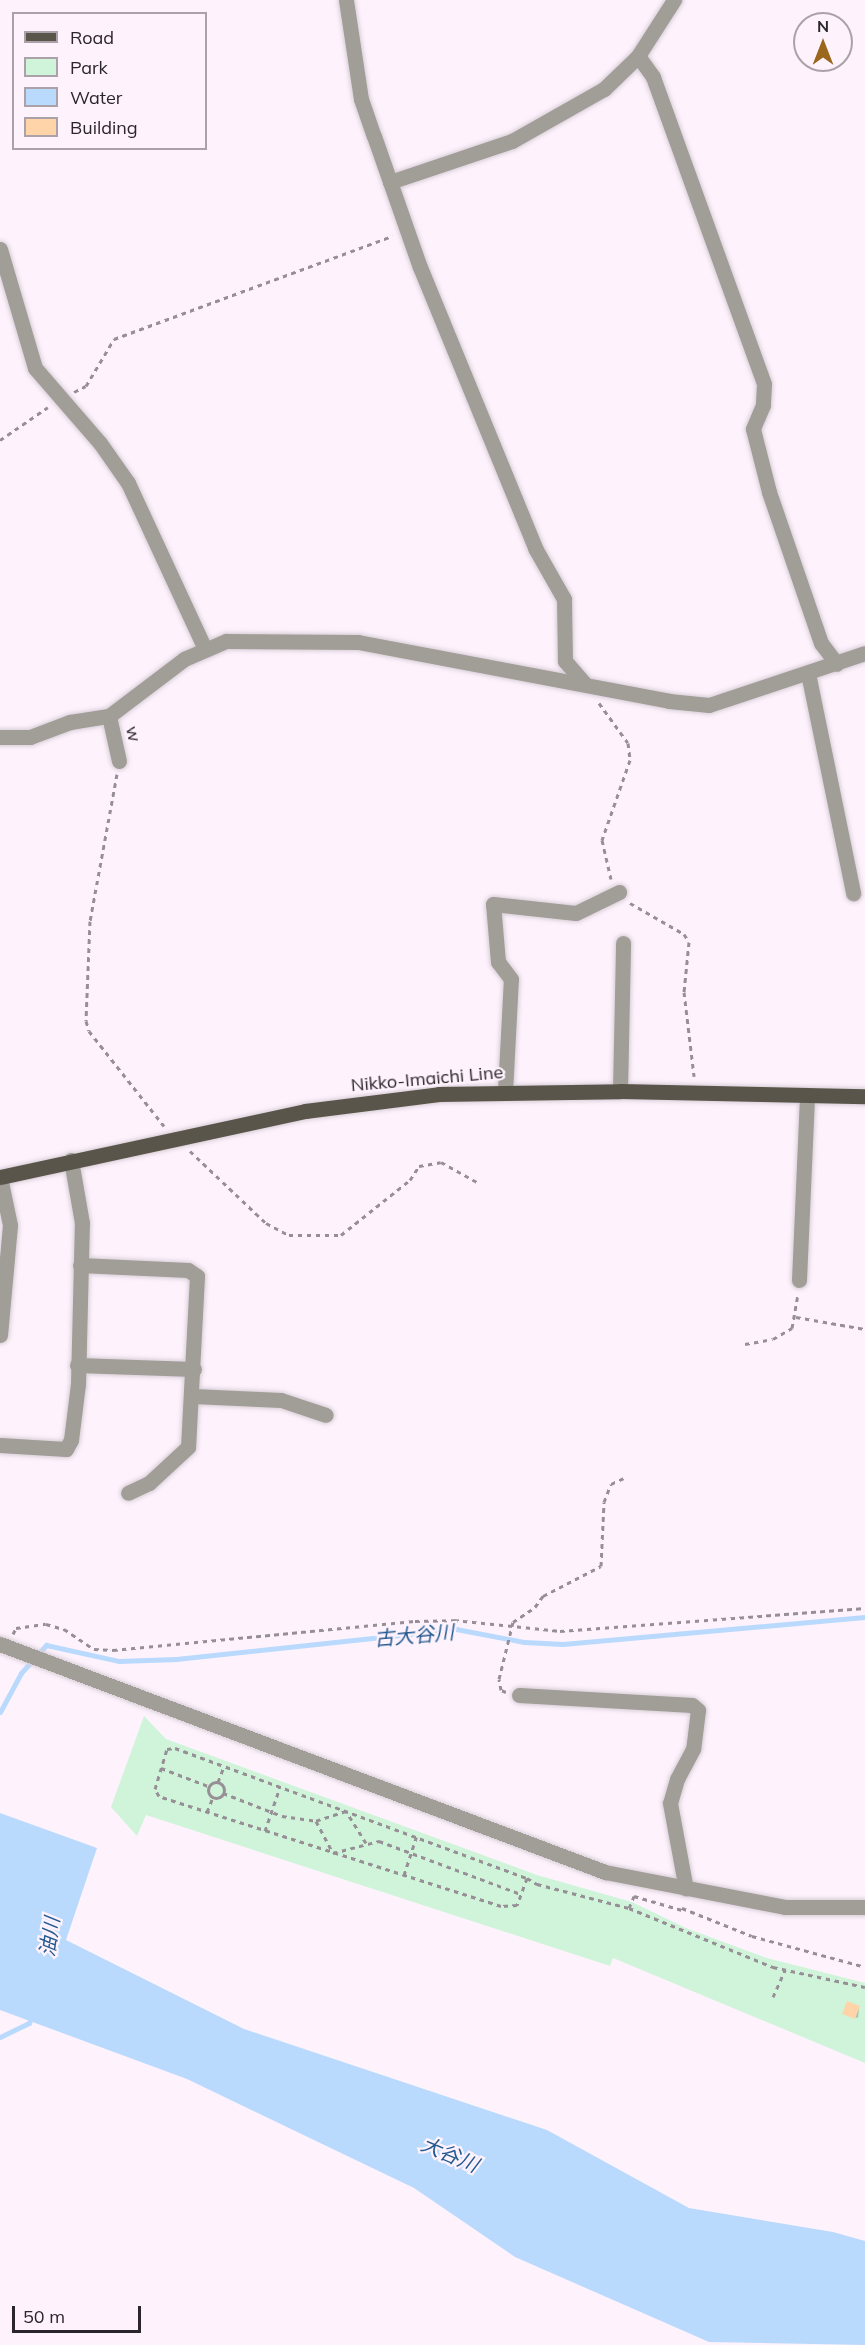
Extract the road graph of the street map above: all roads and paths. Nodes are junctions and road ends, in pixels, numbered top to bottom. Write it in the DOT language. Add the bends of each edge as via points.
graph roads {
  1 [pos="346,0"];
  2 [pos="674,0"];
  3 [pos="638,56"];
  4 [pos="390,182"];
  5 [pos="407,231"];
  6 [pos="0,249"];
  7 [pos="60,399"];
  8 [pos="0,440"];
  9 [pos="205,650"];
  10 [pos="865,652"];
  11 [pos="837,664"];
  12 [pos="808,674"];
  13 [pos="585,684"];
  14 [pos="109,716"];
  15 [pos="0,737"];
  16 [pos="119,761"];
  17 [pos="619,891"];
  18 [pos="853,893"];
  19 [pos="623,943"];
  20 [pos="620,1091"];
  21 [pos="505,1092"];
  22 [pos="696,1093"];
  23 [pos="139,1095"];
  24 [pos="807,1095"];
  25 [pos="865,1096"];
  26 [pos="70,1160"];
  27 [pos="0,1177"];
  28 [pos="220,1182"];
  29 [pos="477,1182"];
  30 [pos="80,1265"];
  31 [pos="799,1280"];
  32 [pos="796,1317"];
  33 [pos="865,1329"];
  34 [pos="0,1335"];
  35 [pos="745,1344"];
  36 [pos="76,1365"];
  37 [pos="194,1369"];
  38 [pos="193,1396"];
  39 [pos="326,1415"];
  40 [pos="0,1445"];
  41 [pos="624,1478"];
  42 [pos="128,1493"];
  43 [pos="865,1608"];
  44 [pos="510,1629"];
  45 [pos="3,1645"];
  46 [pos="519,1695"];
  47 [pos="224,1767"];
  48 [pos="161,1768"];
  49 [pos="218,1782"];
  50 [pos="208,1786"];
  51 [pos="280,1787"];
  52 [pos="223,1793"];
  53 [pos="213,1797"];
  54 [pos="272,1810"];
  55 [pos="346,1811"];
  56 [pos="207,1812"];
  57 [pos="316,1821"];
  58 [pos="265,1831"];
  59 [pos="416,1837"];
  60 [pos="366,1843"];
  61 [pos="333,1853"];
  62 [pos="411,1853"];
  63 [pos="404,1875"];
  64 [pos="527,1878"];
  65 [pos="686,1889"];
  66 [pos="521,1894"];
  67 [pos="634,1896"];
  68 [pos="865,1907"];
  69 [pos="629,1908"];
  70 [pos="865,1967"];
  71 [pos="785,1970"];
  72 [pos="865,1987"];
  73 [pos="773,1997"];
  1 -- 4 [label="street" via="361,99"];
  2 -- 3 [label="street"];
  3 -- 4 [label="street" via="604,89 512,141"];
  3 -- 11 [label="street" via="653,78 764,384 763,405 753,429 769,492 821,644"];
  4 -- 5 [label="street"];
  5 -- 7 [label="path" via="114,339 86,387"];
  5 -- 13 [label="street" via="535,548 564,598 565,661"];
  6 -- 7 [label="street" via="35,368"];
  7 -- 8 [label="path"];
  7 -- 9 [label="street" via="100,443 128,483"];
  9 -- 13 [label="street" via="226,641 358,642"];
  9 -- 14 [label="street" via="184,659"];
  10 -- 11 [label="street"];
  11 -- 12 [label="street"];
  12 -- 13 [label="street" via="709,705"];
  12 -- 18 [label="street"];
  13 -- 17 [label="path" via="628,743 630,760 602,840 610,877"];
  14 -- 15 [label="street" via="70,722 30,737"];
  14 -- 16 [label="street, w"];
  16 -- 23 [label="path" via="90,921 86,1021 89,1031"];
  17 -- 21 [label="street" via="576,913 493,904 498,962 511,979"];
  17 -- 22 [label="path" via="624,900 684,934 689,942 684,992"];
  19 -- 20 [label="street"];
  20 -- 21 [label="main road, Nikko-Imaichi Line"];
  20 -- 22 [label="main road, Nikko-Imaichi Line"];
  21 -- 26 [label="main road, Nikko-Imaichi Line" via="439,1094 305,1111"];
  22 -- 24 [label="main road, Nikko-Imaichi Line"];
  24 -- 25 [label="main road, Nikko-Imaichi Line"];
  24 -- 31 [label="street"];
  26 -- 27 [label="main road, Nikko-Imaichi Line"];
  26 -- 30 [label="street" via="82,1223"];
  27 -- 34 [label="street" via="10,1225"];
  28 -- 29 [label="path" via="275,1230 289,1235 332,1238 404,1184 419,1166 441,1162"];
  30 -- 36 [label="street"];
  30 -- 37 [label="street" via="188,1270 197,1276"];
  31 -- 32 [label="path"];
  32 -- 33 [label="path"];
  32 -- 35 [label="path" via="792,1328 773,1339"];
  36 -- 37 [label="street"];
  36 -- 40 [label="street" via="78,1384 66,1449"];
  37 -- 38 [label="street"];
  38 -- 39 [label="street" via="281,1400"];
  38 -- 42 [label="street" via="188,1447 149,1483"];
  41 -- 44 [label="path" via="611,1484 604,1502 601,1566 543,1596"];
  43 -- 44 [label="path" via="560,1631"];
  44 -- 45 [label="path" via="454,1620 415,1621 113,1650 94,1649 64,1629 46,1624 16,1628"];
  44 -- 46 [label="path" via="499,1679 501,1690"];
  45 -- 65 [label="street" via="605,1872"];
  46 -- 65 [label="street" via="692,1705 698,1710 693,1749 670,1803"];
  47 -- 48 [label="path" via="175,1748 167,1749"];
  47 -- 49 [label="path"];
  47 -- 51 [label="path"];
  48 -- 50 [label="path"];
  48 -- 56 [label="path" via="155,1788 159,1796"];
  49 -- 50 [label="path"];
  49 -- 52 [label="path"];
  50 -- 53 [label="path"];
  51 -- 54 [label="path"];
  51 -- 55 [label="path"];
  52 -- 53 [label="path"];
  52 -- 54 [label="path"];
  53 -- 56 [label="path"];
  54 -- 57 [label="path" via="307,1822"];
  54 -- 58 [label="path"];
  55 -- 57 [label="path"];
  55 -- 59 [label="path"];
  55 -- 60 [label="path"];
  56 -- 58 [label="path"];
  57 -- 61 [label="path"];
  58 -- 61 [label="path"];
  59 -- 62 [label="path"];
  59 -- 64 [label="path"];
  60 -- 61 [label="path"];
  60 -- 62 [label="path" via="379,1841"];
  61 -- 63 [label="path"];
  62 -- 63 [label="path"];
  62 -- 66 [label="path"];
  63 -- 66 [label="path" via="501,1906 517,1905"];
  64 -- 66 [label="path"];
  64 -- 69 [label="path"];
  65 -- 68 [label="street" via="810,1910"];
  65 -- 70 [label="path" via="681,1910 752,1936"];
  67 -- 69 [label="path"];
  69 -- 71 [label="path"];
  71 -- 72 [label="path"];
  71 -- 73 [label="path"];
}
